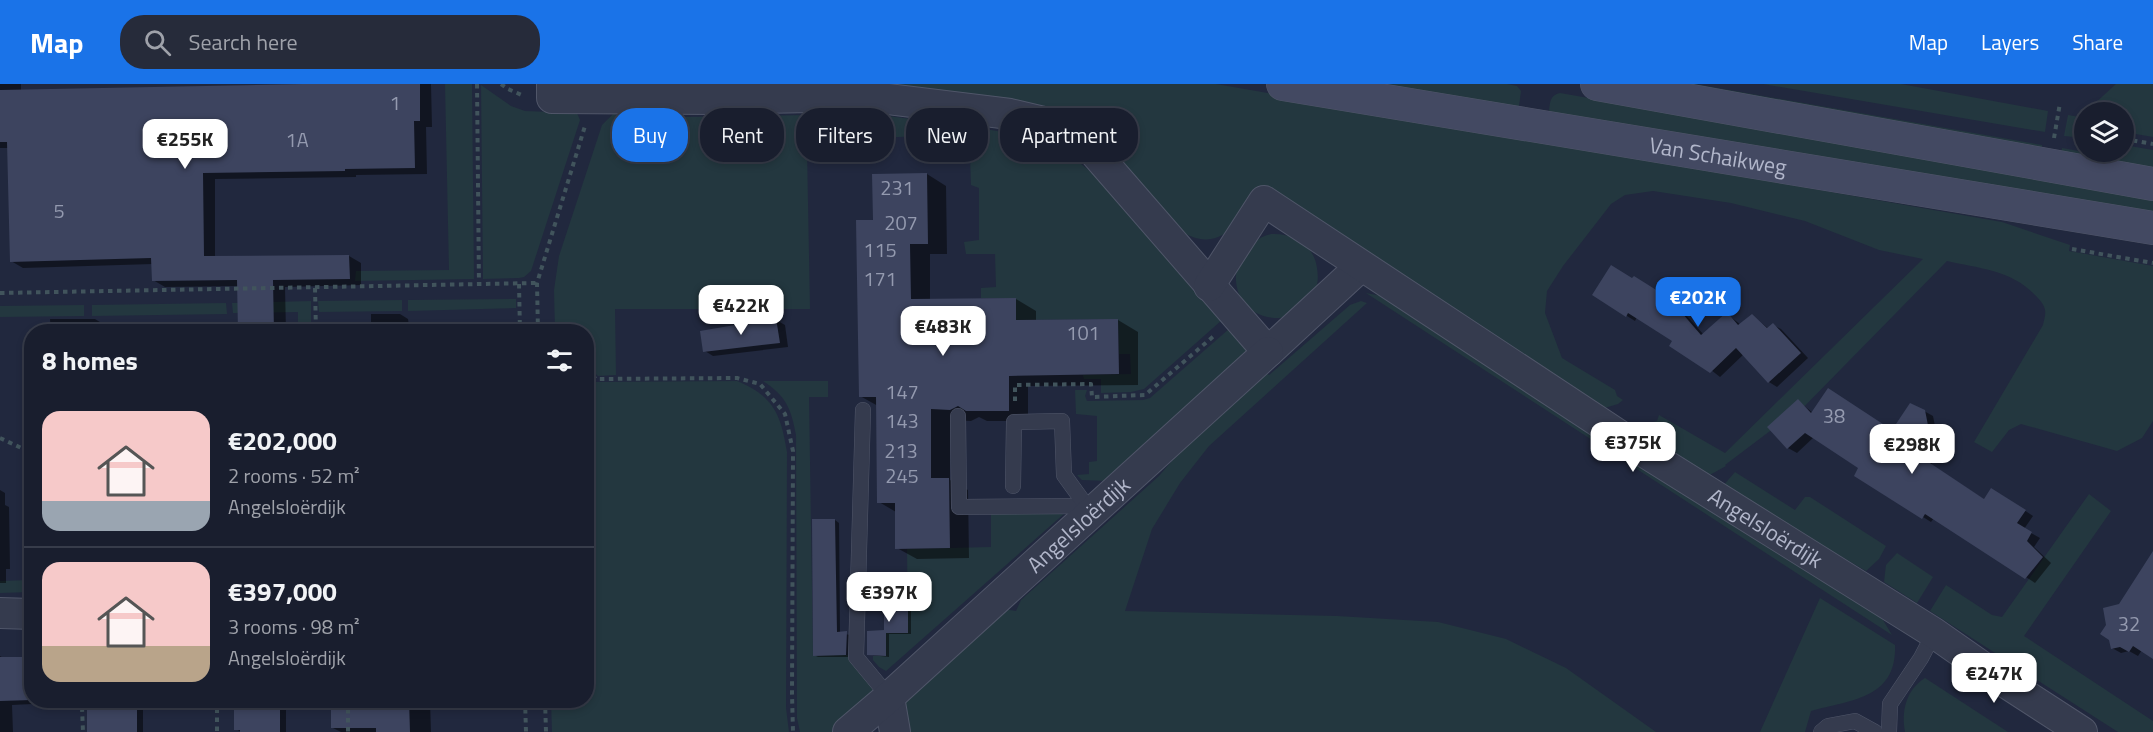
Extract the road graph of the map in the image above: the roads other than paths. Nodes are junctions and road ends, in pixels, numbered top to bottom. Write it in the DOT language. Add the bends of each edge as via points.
graph roads {
  1 [pos="552,84"];
  2 [pos="1283,84"];
  3 [pos="1597,84"];
  4 [pos="2153,184"];
  5 [pos="2153,228"];
  6 [pos="1361,266"];
  7 [pos="1209,286"];
  8 [pos="1268,352"];
  9 [pos="863,410"];
  10 [pos="958,416"];
  11 [pos="1013,486"];
  12 [pos="1088,509"];
  13 [pos="0,614"];
  14 [pos="24,614"];
  15 [pos="1934,633"];
  16 [pos="889,697"];
  17 [pos="848,732"];
  18 [pos="895,732"];
  19 [pos="1821,732"];
  20 [pos="1875,732"];
  21 [pos="1888,732"];
  22 [pos="2082,732"];
  1 -- 7 [label="street" via="552,98 864,96 1040,121 1088,145"];
  2 -- 5 [label="street, Van Schaikweg"];
  3 -- 4 [label="street"];
  6 -- 7 [label="street, Angelsloërdijk" via="1264,201"];
  6 -- 8 [label="street, Angelsloërdijk"];
  6 -- 15 [label="street, Angelsloërdijk" via="1646,453"];
  7 -- 8 [label="street"];
  8 -- 12 [label="street, Angelsloërdijk"];
  9 -- 16 [label="lane" via="856,657"];
  10 -- 12 [label="lane" via="959,507"];
  11 -- 12 [label="lane" via="1014,422 1062,421 1064,475"];
  12 -- 16 [label="street, Angelsloërdijk"];
  13 -- 14 [label="street"];
  15 -- 21 [label="lane" via="1890,704"];
  15 -- 22 [label="street, Angelsloërdijk"];
  16 -- 17 [label="street, Angelsloërdijk"];
  16 -- 18 [label="street"];
  19 -- 20 [label="lane" via="1828,726 1855,721"];
}
